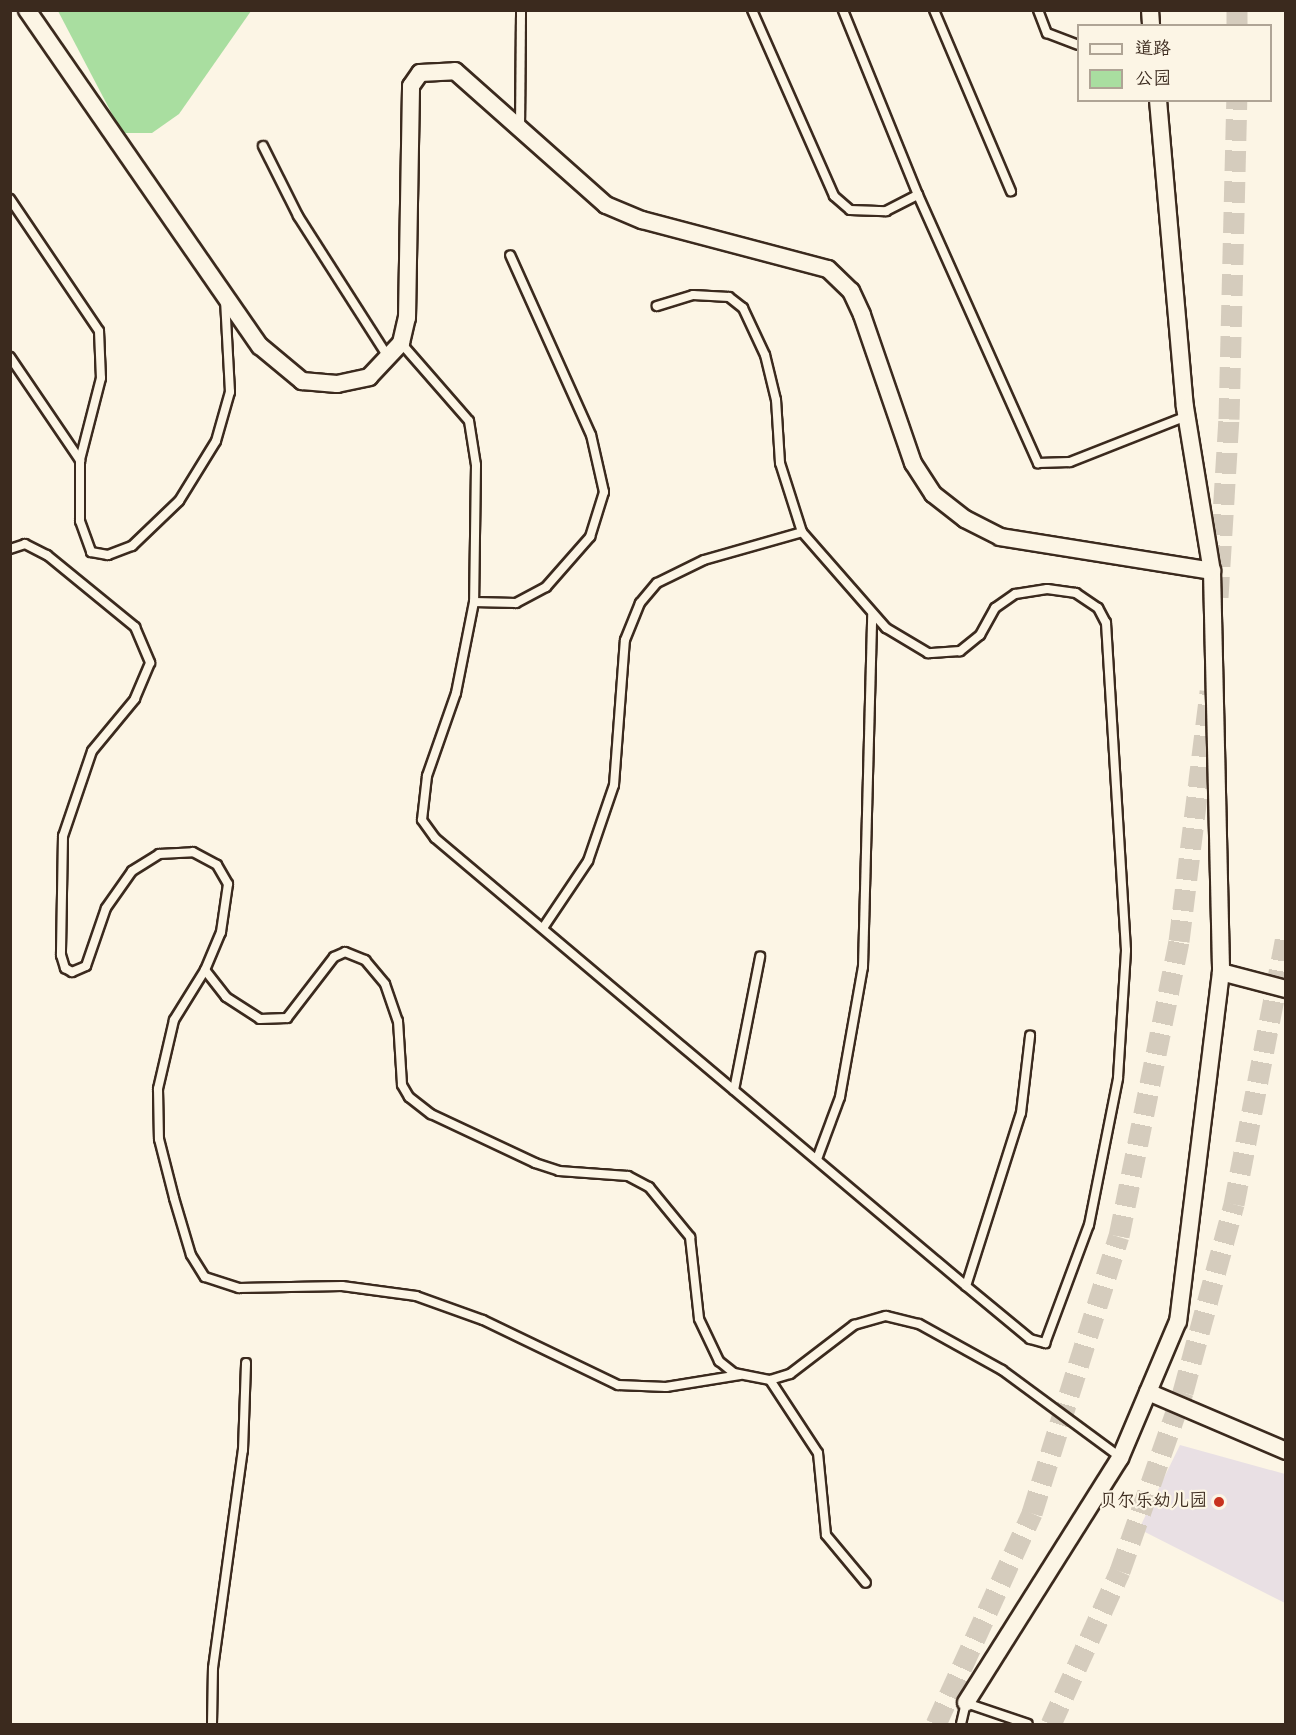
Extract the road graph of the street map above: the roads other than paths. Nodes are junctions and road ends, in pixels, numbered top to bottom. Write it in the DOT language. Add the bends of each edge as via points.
graph roads {
  1 [pos="27,10"];
  2 [pos="521,10"];
  3 [pos="752,10"];
  4 [pos="843,10"];
  5 [pos="934,10"];
  6 [pos="1038,10"];
  7 [pos="1077,45"];
  8 [pos="1158,102"];
  9 [pos="520,129"];
  10 [pos="263,146"];
  11 [pos="1011,191"];
  12 [pos="918,195"];
  13 [pos="10,199"];
  14 [pos="510,255"];
  15 [pos="224,294"];
  16 [pos="657,306"];
  17 [pos="400,343"];
  18 [pos="10,357"];
  19 [pos="390,360"];
  20 [pos="1187,416"];
  21 [pos="80,460"];
  22 [pos="802,532"];
  23 [pos="10,549"];
  24 [pos="1212,571"];
  25 [pos="474,602"];
  26 [pos="872,615"];
  27 [pos="543,928"];
  28 [pos="760,957"];
  29 [pos="205,970"];
  30 [pos="1221,972"];
  31 [pos="1286,989"];
  32 [pos="1030,1036"];
  33 [pos="734,1090"];
  34 [pos="817,1159"];
  35 [pos="966,1286"];
  36 [pos="246,1363"];
  37 [pos="741,1375"];
  38 [pos="771,1380"];
  39 [pos="1148,1392"];
  40 [pos="1286,1451"];
  41 [pos="1120,1457"];
  42 [pos="866,1583"];
  43 [pos="966,1703"];
  44 [pos="212,1725"];
  45 [pos="961,1725"];
  46 [pos="1028,1725"];
  1 -- 15 [label="street"];
  2 -- 9 [label="lane"];
  3 -- 12 [label="lane" via="834,196 850,210 886,211"];
  4 -- 12 [label="lane"];
  5 -- 11 [label="lane"];
  6 -- 7 [label="lane" via="1047,33"];
  8 -- 20 [label="street"];
  9 -- 17 [label="street" via="455,71 420,73 411,86 407,318"];
  9 -- 24 [label="street" via="606,205 651,223 828,269 851,291 862,315 913,463 933,494 965,519 1000,537"];
  10 -- 19 [label="lane" via="298,216"];
  12 -- 20 [label="lane" via="1038,463 1070,462"];
  13 -- 21 [label="lane" via="99,331 101,378"];
  14 -- 25 [label="lane" via="591,435 604,492 590,537 546,587 516,603"];
  15 -- 19 [label="street" via="260,346 302,381 337,384 369,377"];
  15 -- 21 [label="lane" via="230,392 216,441 178,501 132,546 108,555 91,552 80,521"];
  16 -- 22 [label="lane" via="693,295 729,297 743,308 765,355 776,400 780,463"];
  17 -- 19 [label="street"];
  17 -- 25 [label="lane" via="469,421 476,465"];
  18 -- 21 [label="lane"];
  20 -- 24 [label="street"];
  22 -- 26 [label="lane"];
  22 -- 27 [label="lane" via="704,560 657,583 640,603 625,640 614,785 588,861"];
  23 -- 29 [label="lane" via="25,544 47,555 135,627 150,663 135,699 92,751 63,836 60,955 65,968 72,972 86,966 106,908 132,871 159,854 193,852 217,865 228,884 221,932"];
  24 -- 30 [label="street"];
  25 -- 27 [label="lane" via="456,693 427,776 422,820 435,838"];
  26 -- 34 [label="lane" via="859,1010 840,1097"];
  26 -- 35 [label="lane" via="908,643 940,654 960,651 980,635 995,608 1015,594 1047,589 1076,593 1098,608 1106,623 1126,950 1118,1078 1105,1160 1089,1225 1045,1342 1030,1339"];
  27 -- 33 [label="lane"];
  28 -- 33 [label="lane"];
  29 -- 37 [label="lane" via="226,997 268,1020 287,1018 334,957 345,952 365,960 385,984 398,1021 402,1085 409,1097 431,1114 535,1163 559,1171 628,1176 649,1187 690,1237 706,1342 718,1361"];
  29 -- 37 [label="lane" via="174,1020 158,1089 159,1139 191,1255 205,1277 239,1288 342,1286 416,1296 483,1320 618,1385 666,1387"];
  30 -- 31 [label="street"];
  30 -- 39 [label="street" via="1178,1321"];
  32 -- 35 [label="lane" via="1021,1113"];
  33 -- 34 [label="lane"];
  34 -- 35 [label="lane"];
  36 -- 44 [label="lane" via="243,1450 213,1668"];
  37 -- 38 [label="lane"];
  38 -- 41 [label="lane" via="790,1374 854,1325 886,1316 919,1324 1002,1370"];
  38 -- 42 [label="lane" via="818,1453 826,1535"];
  39 -- 40 [label="street"];
  39 -- 41 [label="street"];
  41 -- 43 [label="street"];
  43 -- 45 [label="lane"];
  43 -- 46 [label="lane"];
}
